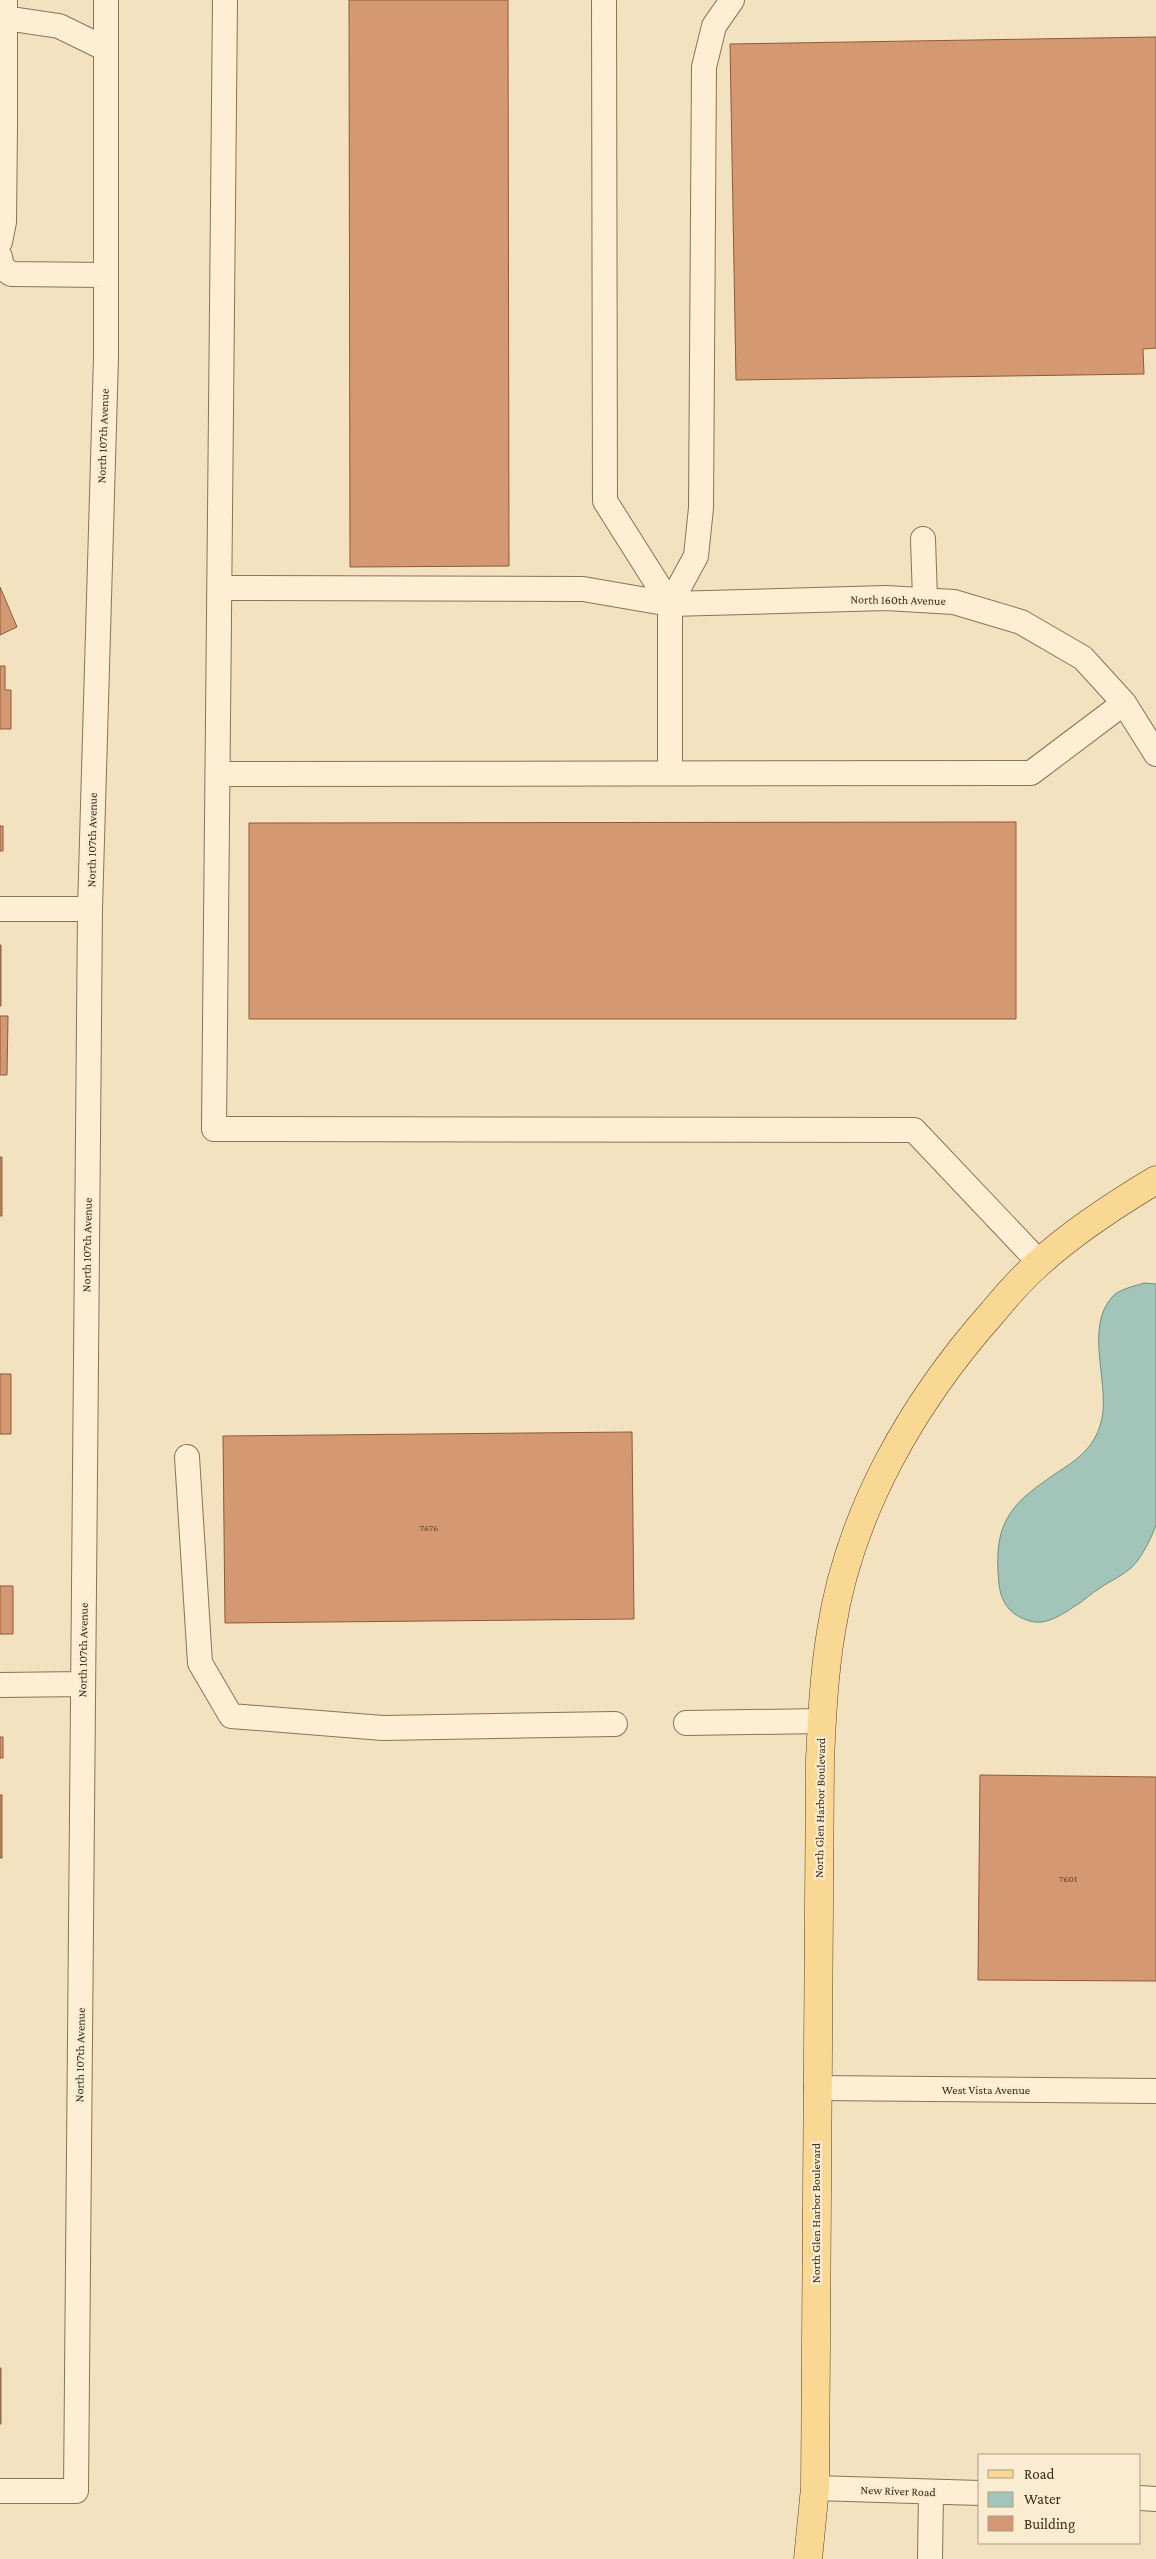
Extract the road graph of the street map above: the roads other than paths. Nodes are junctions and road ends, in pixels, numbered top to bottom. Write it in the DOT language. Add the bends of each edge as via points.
graph roads {
  1 [pos="106,0"];
  2 [pos="225,0"];
  3 [pos="604,0"];
  4 [pos="732,0"];
  5 [pos="5,9"];
  6 [pos="106,49"];
  7 [pos="2,127"];
  8 [pos="0,242"];
  9 [pos="0,257"];
  10 [pos="106,275"];
  11 [pos="923,538"];
  12 [pos="220,588"];
  13 [pos="925,600"];
  14 [pos="670,604"];
  15 [pos="1124,703"];
  16 [pos="1156,754"];
  17 [pos="670,773"];
  18 [pos="218,774"];
  19 [pos="90,909"];
  20 [pos="0,910"];
  21 [pos="1156,1180"];
  22 [pos="1039,1262"];
  23 [pos="187,1457"];
  24 [pos="83,1684"];
  25 [pos="0,1686"];
  26 [pos="822,1721"];
  27 [pos="686,1723"];
  28 [pos="615,1724"];
  29 [pos="816,2088"];
  30 [pos="1156,2091"];
  31 [pos="816,2488"];
  32 [pos="0,2491"];
  33 [pos="931,2492"];
  34 [pos="978,2494"];
  35 [pos="1141,2498"];
  36 [pos="1156,2499"];
  37 [pos="808,2559"];
  38 [pos="930,2559"];
  1 -- 6 [label="street, North 107th Avenue"];
  2 -- 12 [label="street"];
  3 -- 14 [label="street" via="605,501"];
  4 -- 14 [label="street" via="714,26 704,67 701,508 696,556"];
  5 -- 6 [label="street" via="59,26"];
  5 -- 7 [label="street"];
  6 -- 10 [label="street, North 107th Avenue"];
  7 -- 8 [label="street" via="4,222"];
  9 -- 10 [label="street" via="2,267 12,274"];
  10 -- 19 [label="street, North 107th Avenue"];
  11 -- 13 [label="street"];
  12 -- 14 [label="street, North 160th Avenue" via="583,589"];
  12 -- 18 [label="street"];
  13 -- 14 [label="street, North 160th Avenue"];
  13 -- 15 [label="street, North 160th Avenue" via="954,602 1021,622 1083,658"];
  14 -- 17 [label="street"];
  15 -- 16 [label="street, North 160th Avenue"];
  15 -- 17 [label="street" via="1031,773"];
  17 -- 18 [label="street"];
  18 -- 22 [label="street" via="214,1129 914,1130"];
  19 -- 20 [label="street"];
  19 -- 24 [label="street, North 107th Avenue"];
  21 -- 22 [label="main road, North Glen Harbor Boulevard"];
  22 -- 26 [label="main road, North Glen Harbor Boulevard" via="972,1336 926,1397 865,1511 845,1571 831,1630"];
  23 -- 28 [label="street" via="200,1663 231,1716 383,1728"];
  24 -- 25 [label="street"];
  24 -- 32 [label="street, North 107th Avenue" via="76,2491"];
  26 -- 27 [label="street"];
  26 -- 29 [label="main road, North Glen Harbor Boulevard"];
  29 -- 30 [label="street, West Vista Avenue"];
  29 -- 31 [label="main road, North Glen Harbor Boulevard"];
  31 -- 33 [label="street, New River Road"];
  31 -- 37 [label="main road, North Glen Harbor Boulevard"];
  33 -- 34 [label="street, New River Road"];
  33 -- 38 [label="street"];
  35 -- 36 [label="street"];
}
